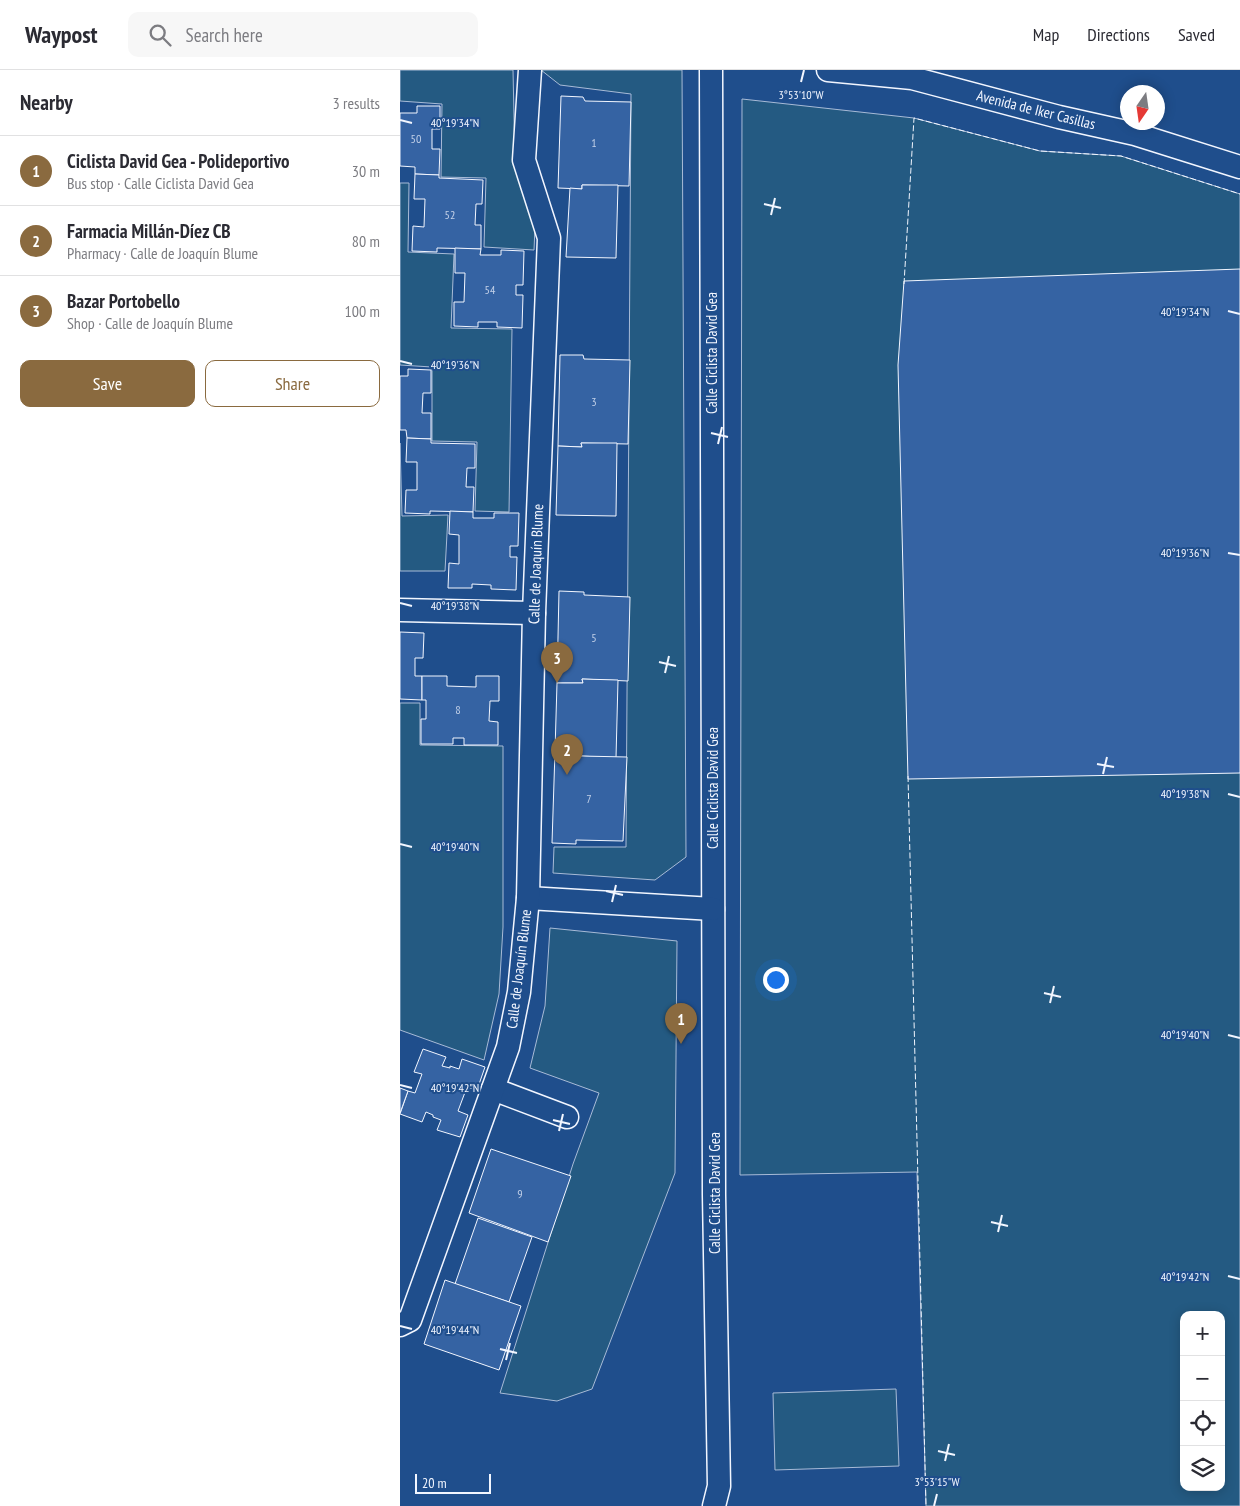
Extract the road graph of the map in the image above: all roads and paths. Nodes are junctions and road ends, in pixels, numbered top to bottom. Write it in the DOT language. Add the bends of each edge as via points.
graph roads {
  1 [pos="530,70"];
  2 [pos="711,70"];
  3 [pos="828,70"];
  4 [pos="1240,167"];
  5 [pos="400,610"];
  6 [pos="534,613"];
  7 [pos="528,898"];
  8 [pos="713,908"];
  9 [pos="493,1089"];
  10 [pos="567,1117"];
  11 [pos="400,1325"];
  12 [pos="720,1499"];
  1 -- 6 [label="street, Calle de Joaquín Blume" via="524,160 548,238"];
  2 -- 8 [label="street, Calle Ciclista David Gea"];
  3 -- 4 [label="street, Avenida de Iker Casillas" via="912,78 1135,134"];
  5 -- 6 [label="street"];
  6 -- 7 [label="street, Calle de Joaquín Blume"];
  7 -- 8 [label="street"];
  7 -- 9 [label="street, Calle de Joaquín Blume" via="519,992 508,1048"];
  8 -- 12 [label="street, Calle Ciclista David Gea"];
  9 -- 10 [label="street"];
  9 -- 11 [label="street, Calle de Joaquín Blume" via="410,1320"];
}
